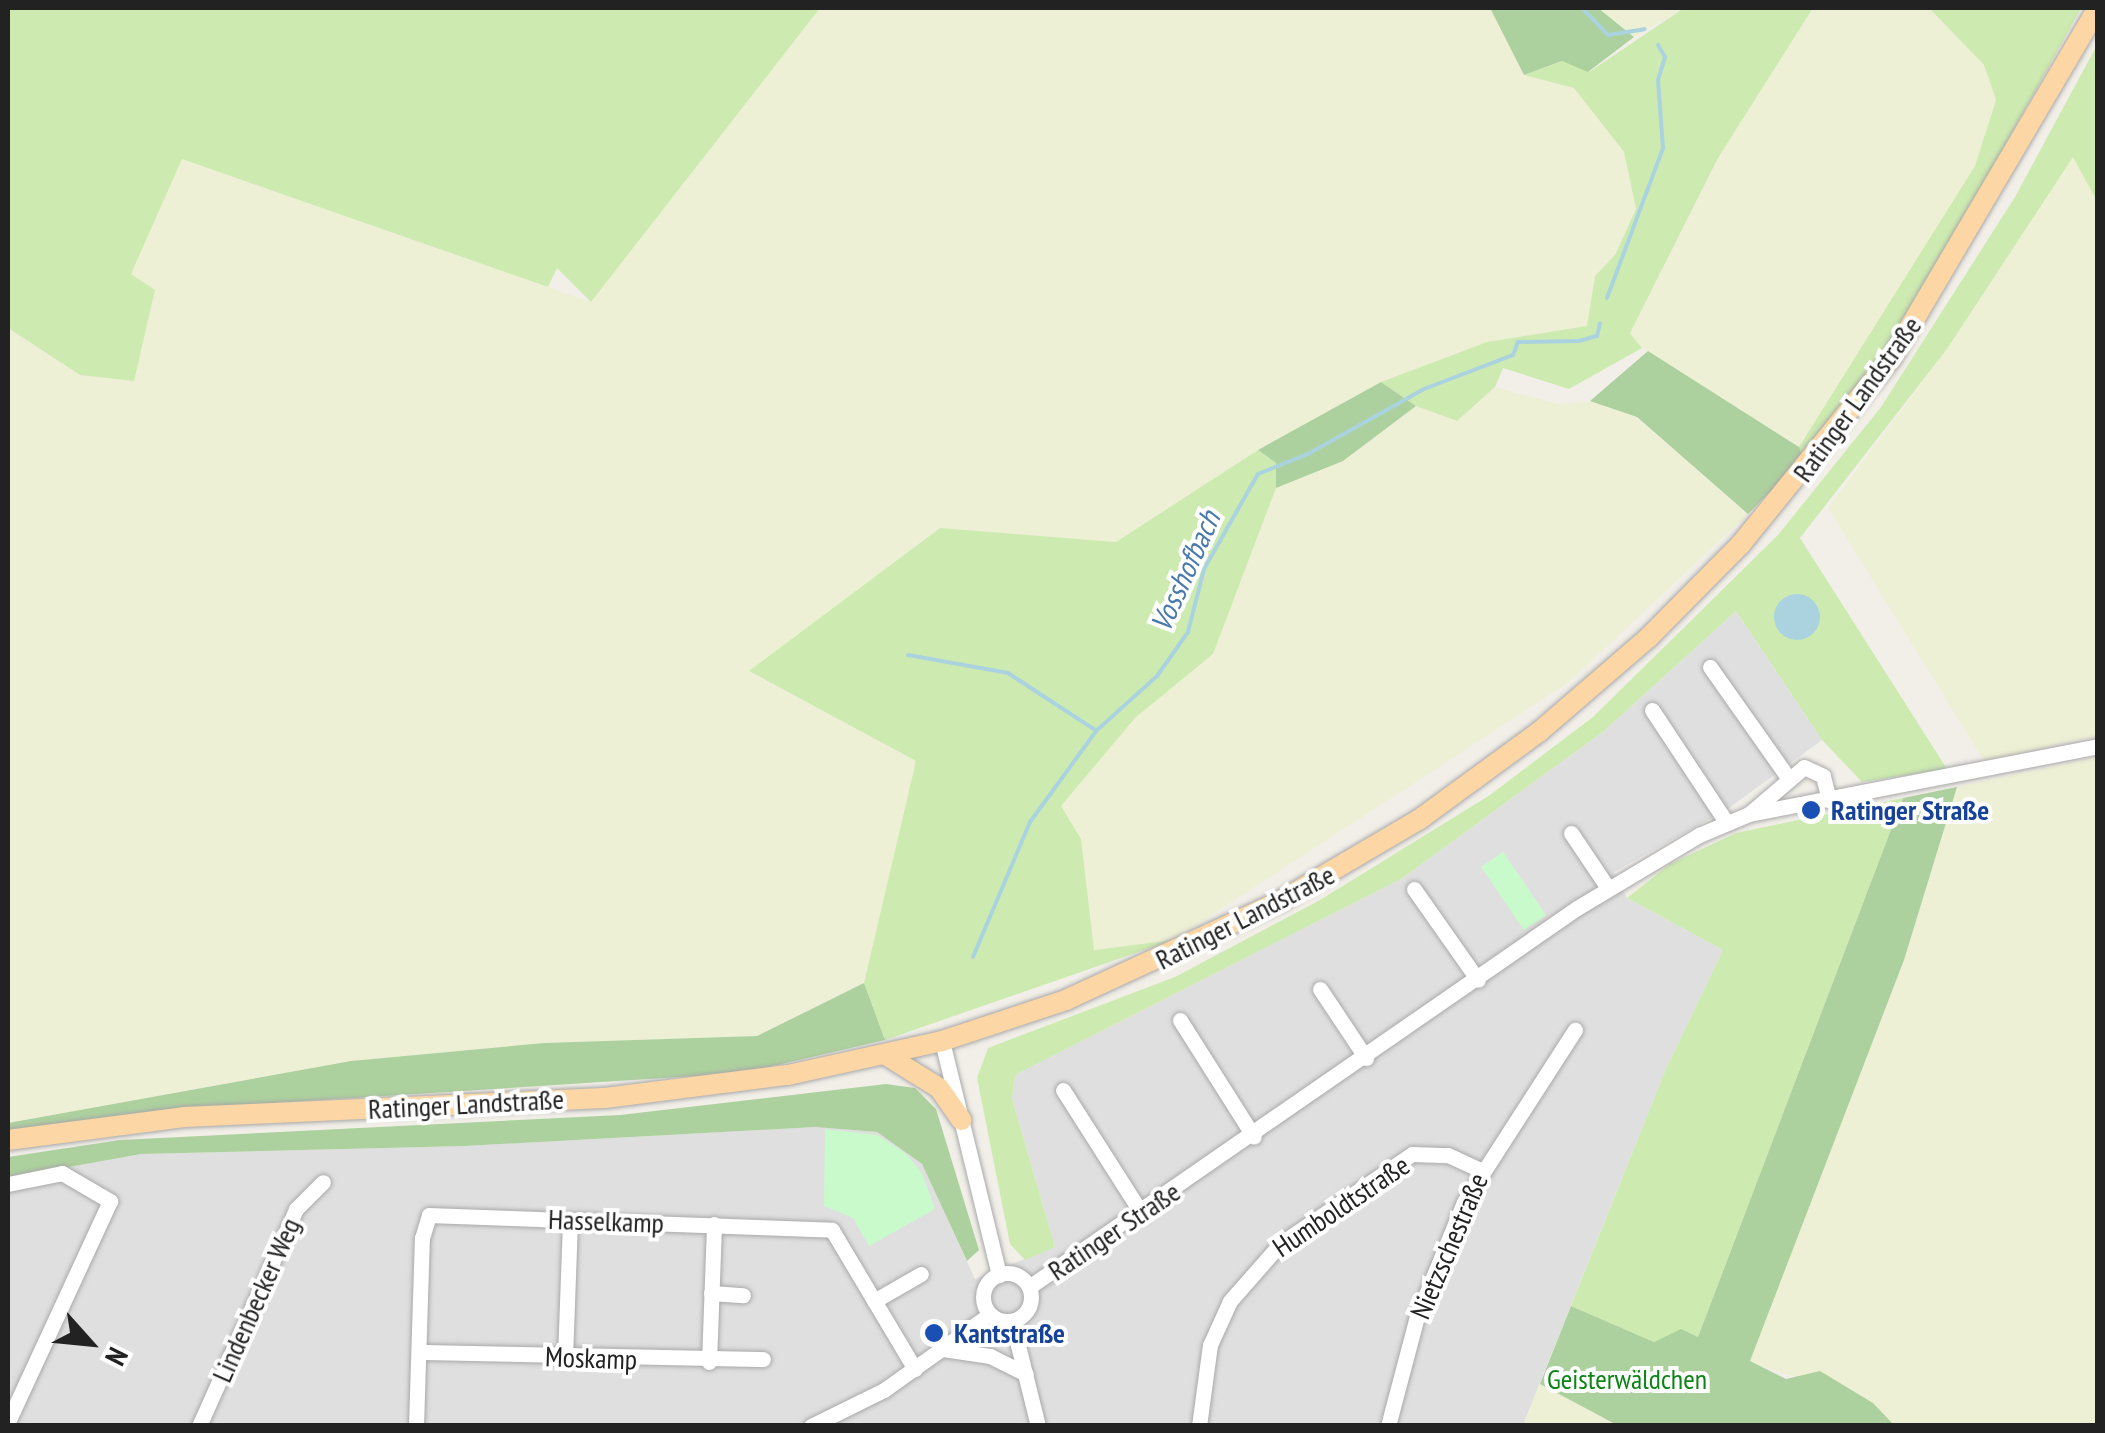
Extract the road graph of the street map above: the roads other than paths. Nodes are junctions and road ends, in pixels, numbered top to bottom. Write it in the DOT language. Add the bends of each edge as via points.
graph roads {
  1 [pos="2098,8"];
  2 [pos="1710,667"];
  3 [pos="1652,710"];
  4 [pos="2098,746"];
  5 [pos="1788,776"];
  6 [pos="1829,800"];
  7 [pos="1749,814"];
  8 [pos="1726,822"];
  9 [pos="1572,833"];
  10 [pos="1608,888"];
  11 [pos="1414,889"];
  12 [pos="1478,980"];
  13 [pos="1320,989"];
  14 [pos="1180,1020"];
  15 [pos="1575,1030"];
  16 [pos="942,1041"];
  17 [pos="886,1055"];
  18 [pos="1366,1058"];
  19 [pos="1063,1090"];
  20 [pos="961,1120"];
  21 [pos="1254,1137"];
  22 [pos="8,1140"];
  23 [pos="1480,1170"];
  24 [pos="324,1182"];
  25 [pos="8,1184"];
  26 [pos="1142,1214"];
  27 [pos="570,1221"];
  28 [pos="714,1224"];
  29 [pos="921,1274"];
  30 [pos="1000,1275"];
  31 [pos="1029,1288"];
  32 [pos="712,1292"];
  33 [pos="743,1295"];
  34 [pos="874,1301"];
  35 [pos="990,1314"];
  36 [pos="1012,1321"];
  37 [pos="943,1349"];
  38 [pos="420,1352"];
  39 [pos="565,1358"];
  40 [pos="763,1358"];
  41 [pos="708,1362"];
  42 [pos="915,1369"];
  43 [pos="1026,1374"];
  44 [pos="8,1422"];
  45 [pos="199,1426"];
  46 [pos="416,1426"];
  47 [pos="811,1426"];
  48 [pos="1038,1426"];
  49 [pos="1199,1426"];
  50 [pos="1388,1426"];
  1 -- 16 [label="main road, Ratinger Landstraße" via="1890,359 1742,544 1594,687 1420,820 1282,900 1114,981"];
  2 -- 5 [label="street"];
  3 -- 8 [label="street"];
  4 -- 6 [label="street, Ratinger Straße"];
  5 -- 6 [label="street" via="1814,768"];
  5 -- 7 [label="street, Ratinger Straße"];
  6 -- 7 [label="street, Ratinger Straße"];
  7 -- 8 [label="street, Ratinger Straße"];
  8 -- 10 [label="street, Ratinger Straße"];
  9 -- 10 [label="street"];
  10 -- 12 [label="street, Ratinger Straße"];
  11 -- 12 [label="street"];
  12 -- 18 [label="street, Ratinger Straße"];
  13 -- 18 [label="street"];
  14 -- 21 [label="street"];
  15 -- 23 [label="street, Nietzschestraße"];
  16 -- 17 [label="main road, Ratinger Landstraße"];
  16 -- 20 [label="street"];
  17 -- 20 [label="main road" via="939,1088"];
  17 -- 22 [label="main road, Ratinger Landstraße" via="605,1098 184,1117"];
  18 -- 21 [label="street, Ratinger Straße"];
  19 -- 26 [label="street"];
  20 -- 30 [label="street"];
  21 -- 26 [label="street, Ratinger Straße"];
  23 -- 49 [label="street, Humboldtstraße" via="1448,1155 1412,1154 1268,1255 1230,1300 1210,1345"];
  23 -- 50 [label="street, Nietzschestraße" via="1417,1316"];
  24 -- 45 [label="street, Lindenbecker Weg" via="296,1209"];
  25 -- 44 [label="street" via="68,1174 110,1201"];
  26 -- 31 [label="street, Ratinger Straße"];
  27 -- 28 [label="street, Hasselkamp"];
  27 -- 38 [label="street, Hasselkamp" via="429,1215"];
  27 -- 39 [label="street"];
  28 -- 32 [label="street"];
  28 -- 34 [label="street, Hasselkamp" via="832,1230"];
  29 -- 34 [label="street"];
  30 -- 31 [label="street" via="1014,1274"];
  30 -- 35 [label="street" via="984,1290"];
  31 -- 36 [label="street" via="1030,1305"];
  32 -- 33 [label="street"];
  32 -- 41 [label="street"];
  34 -- 42 [label="street, Hasselkamp"];
  35 -- 36 [label="street"];
  35 -- 37 [label="street"];
  36 -- 43 [label="street"];
  37 -- 42 [label="street"];
  37 -- 43 [label="street" via="990,1356"];
  38 -- 39 [label="street, Moskamp"];
  38 -- 46 [label="street, Hasselkamp"];
  39 -- 41 [label="street, Moskamp"];
  40 -- 41 [label="street, Moskamp"];
  42 -- 47 [label="street" via="856,1408"];
  43 -- 48 [label="street"];
}
